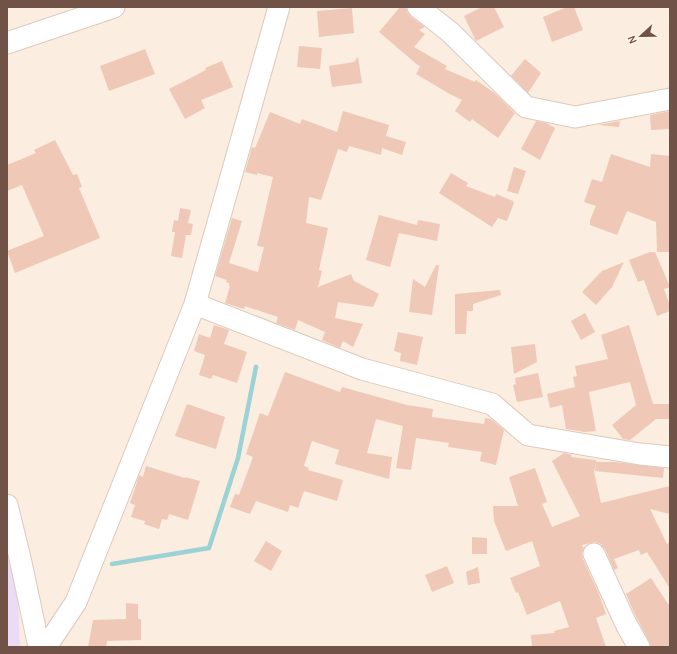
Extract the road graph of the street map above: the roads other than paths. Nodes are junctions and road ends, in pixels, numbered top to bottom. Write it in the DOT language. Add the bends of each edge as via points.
graph roads {
  1 [pos="114,7"];
  2 [pos="279,7"];
  3 [pos="418,7"];
  4 [pos="7,43"];
  5 [pos="670,99"];
  6 [pos="195,304"];
  7 [pos="670,456"];
  8 [pos="7,504"];
  9 [pos="594,554"];
  10 [pos="39,647"];
  11 [pos="46,647"];
  12 [pos="639,647"];
  1 -- 4 [label="street"];
  2 -- 6 [label="street"];
  3 -- 5 [label="street" via="450,32 526,107 575,117"];
  6 -- 7 [label="street" via="362,369 492,404 528,435 640,454"];
  6 -- 11 [label="street" via="76,602"];
  8 -- 10 [label="street"];
  9 -- 12 [label="street"];
}
